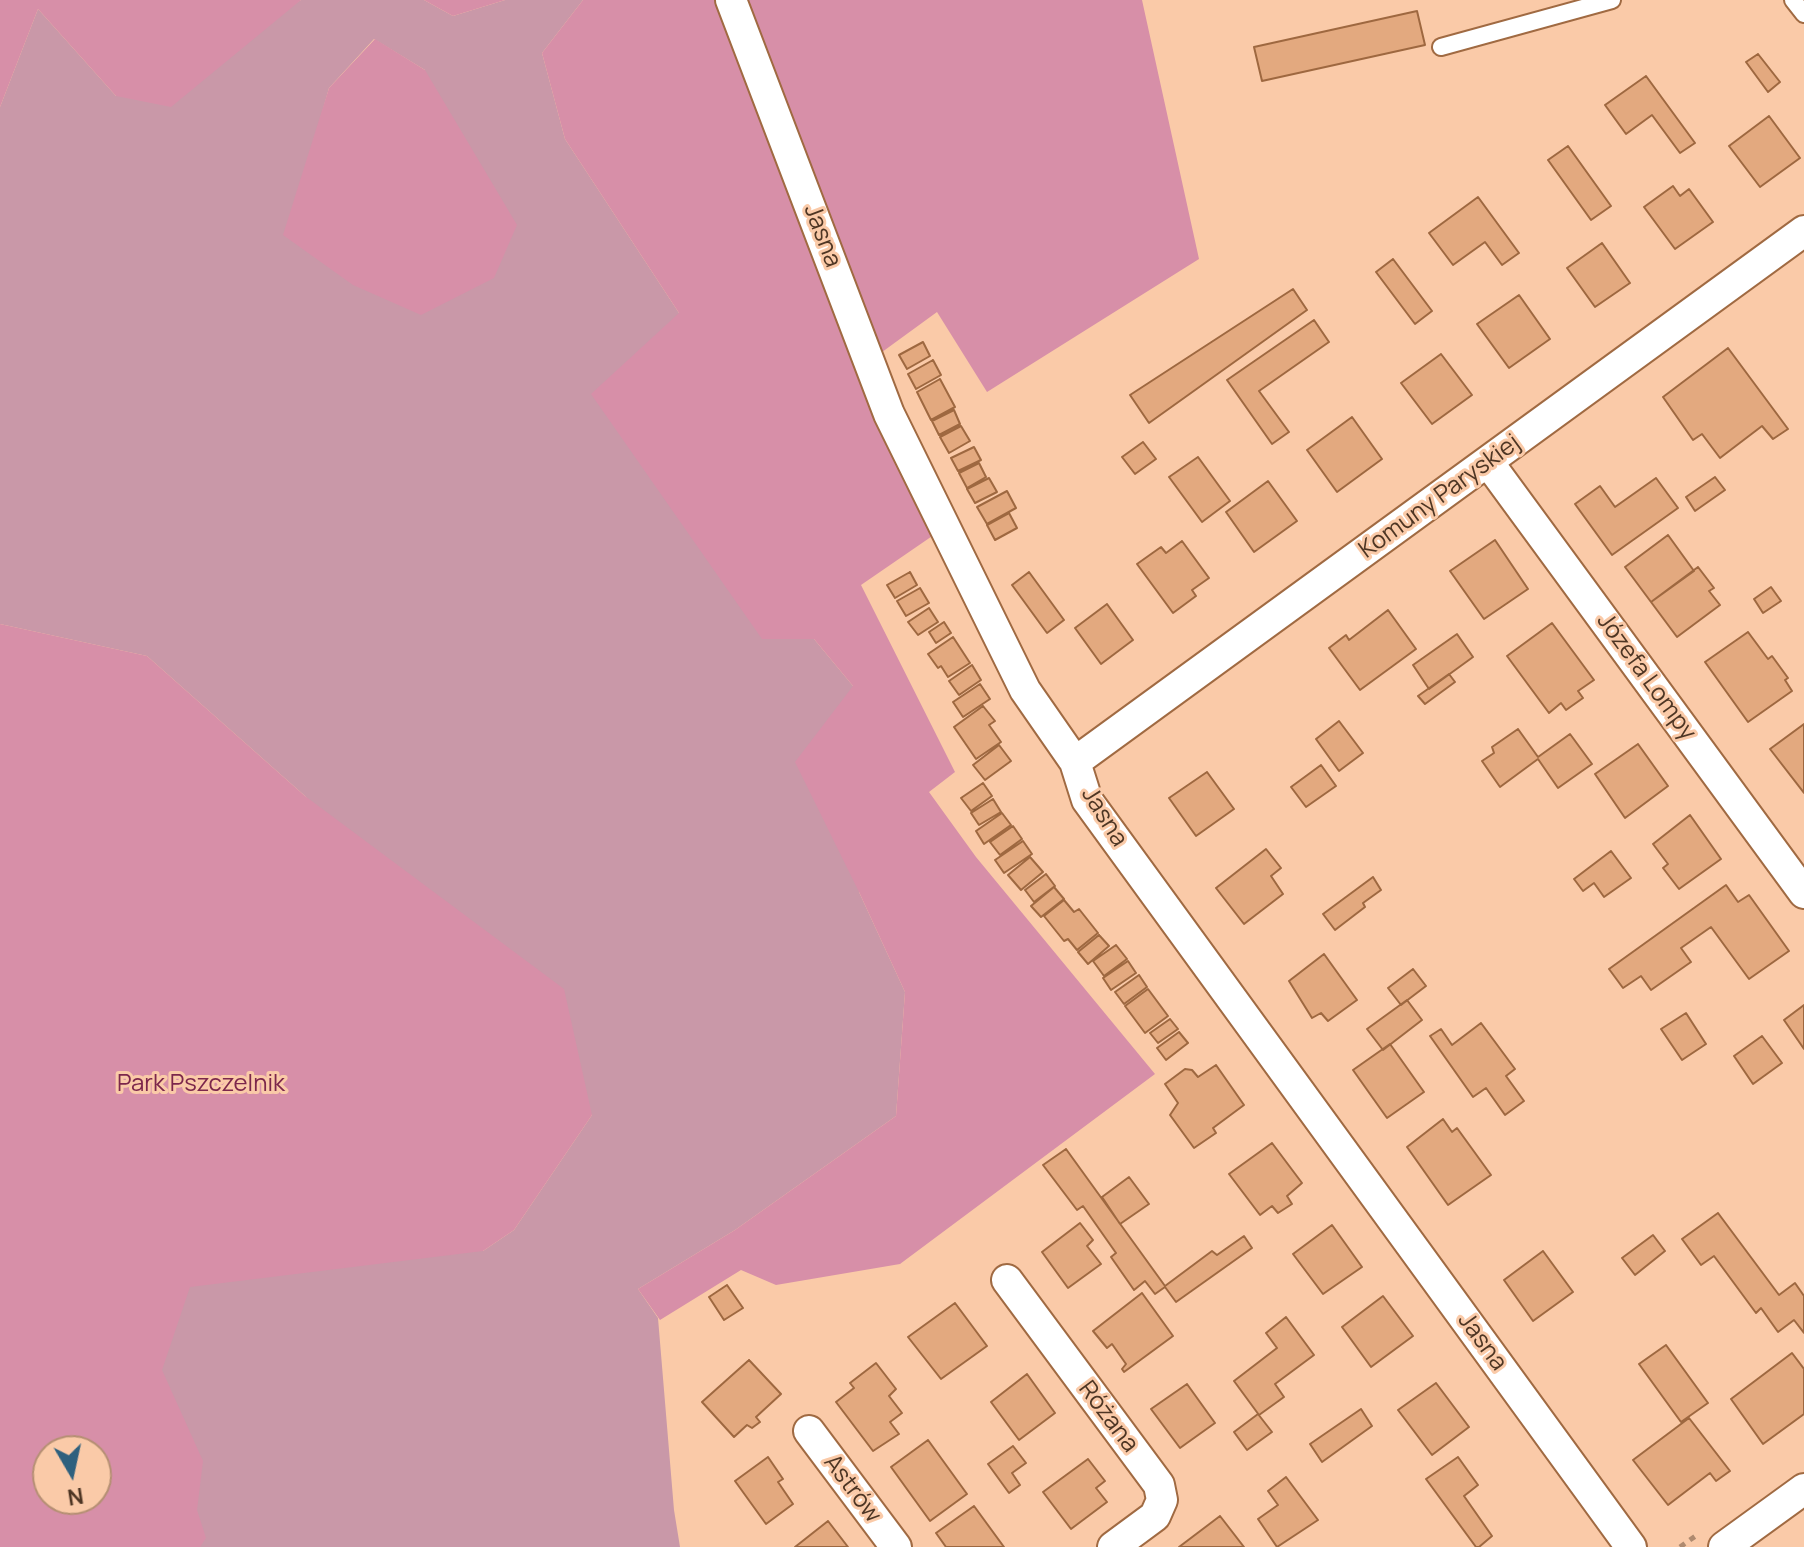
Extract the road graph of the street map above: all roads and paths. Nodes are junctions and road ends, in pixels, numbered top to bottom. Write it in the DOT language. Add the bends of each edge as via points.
graph roads {
  1 [pos="731,0"];
  2 [pos="1612,0"];
  3 [pos="1793,0"];
  4 [pos="1804,14"];
  5 [pos="1441,47"];
  6 [pos="1804,231"];
  7 [pos="1488,462"];
  8 [pos="1075,762"];
  9 [pos="1804,893"];
  10 [pos="1007,1280"];
  11 [pos="809,1431"];
  12 [pos="1804,1489"];
  13 [pos="896,1547"];
  14 [pos="1113,1547"];
  15 [pos="1631,1547"];
  16 [pos="1724,1547"];
  1 -- 8 [label="street, Jasna" via="889,414 1025,690"];
  2 -- 5 [label="lane"];
  3 -- 4 [label="lane"];
  6 -- 7 [label="street, Komuny Paryskiej"];
  7 -- 8 [label="street, Komuny Paryskiej"];
  7 -- 9 [label="street, Józefa Lompy"];
  8 -- 15 [label="street, Jasna" via="1087,800"];
  10 -- 14 [label="street, Różana" via="1159,1485 1162,1500 1155,1516"];
  11 -- 13 [label="street, Astrów"];
  12 -- 16 [label="street"];
}
